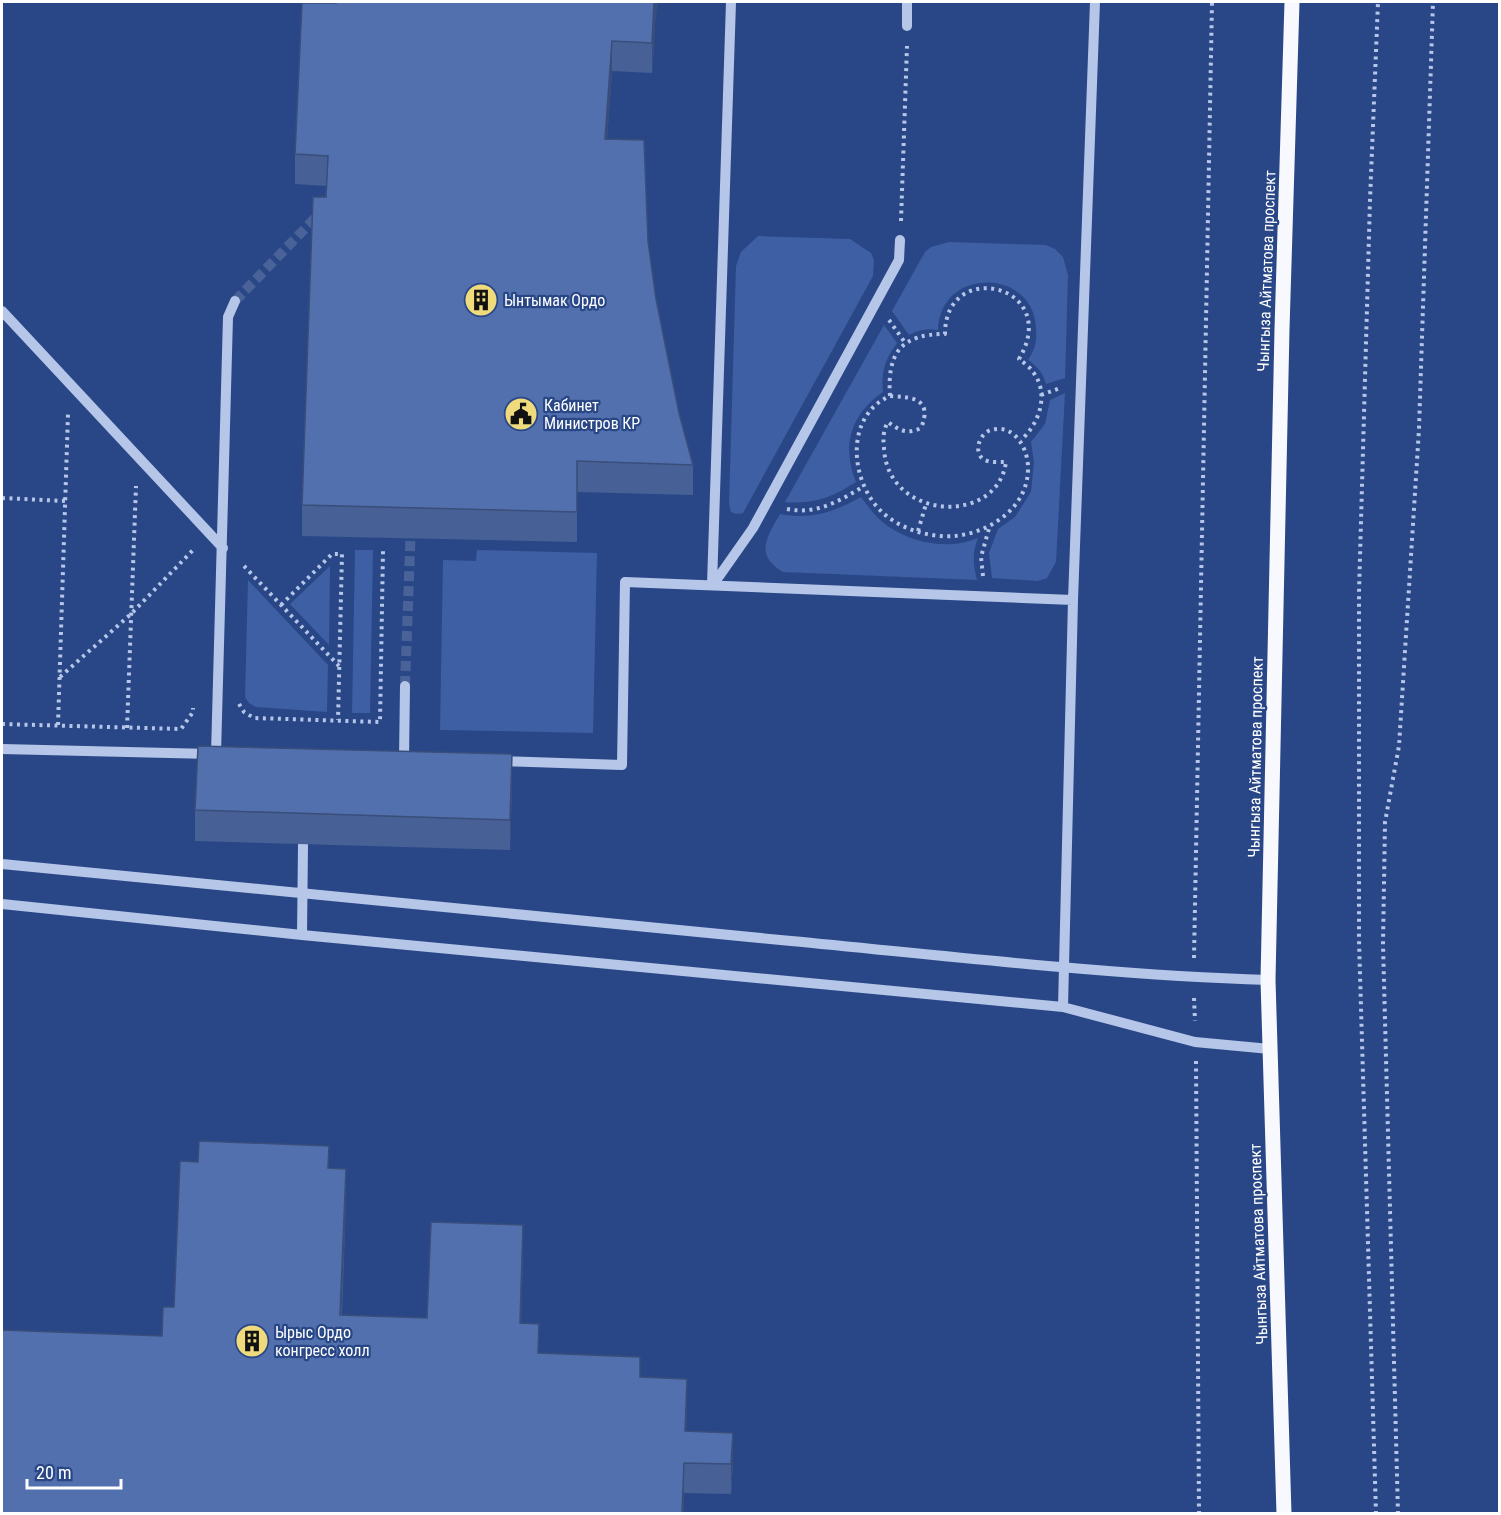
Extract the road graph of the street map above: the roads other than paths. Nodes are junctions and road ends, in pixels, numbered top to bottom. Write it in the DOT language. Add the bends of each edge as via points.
graph roads {
  1 [pos="731,2"];
  2 [pos="907,2"];
  3 [pos="1095,2"];
  4 [pos="1292,2"];
  5 [pos="907,26"];
  6 [pos="900,240"];
  7 [pos="234,301"];
  8 [pos="2,311"];
  9 [pos="223,548"];
  10 [pos="712,585"];
  11 [pos="1073,600"];
  12 [pos="405,686"];
  13 [pos="2,749"];
  14 [pos="404,759"];
  15 [pos="484,761"];
  16 [pos="303,845"];
  17 [pos="2,864"];
  18 [pos="302,896"];
  19 [pos="2,904"];
  20 [pos="302,935"];
  21 [pos="1063,966"];
  22 [pos="1268,980"];
  23 [pos="1063,1007"];
  24 [pos="1270,1049"];
  25 [pos="1284,1514"];
  1 -- 10 [label="street"];
  2 -- 5 [label="street"];
  3 -- 11 [label="street"];
  4 -- 22 [label="main road, Чынгыза Айтматова проспект"];
  6 -- 10 [label="street" via="899,260 753,528"];
  7 -- 9 [label="street" via="228,317"];
  8 -- 9 [label="street"];
  9 -- 13 [label="street" via="221,754"];
  10 -- 11 [label="street"];
  10 -- 15 [label="street" via="625,582 622,765"];
  11 -- 21 [label="street"];
  12 -- 14 [label="street"];
  16 -- 18 [label="street"];
  17 -- 18 [label="street"];
  18 -- 20 [label="street"];
  18 -- 21 [label="street"];
  19 -- 20 [label="street"];
  20 -- 23 [label="street"];
  21 -- 22 [label="street" via="1194,978"];
  21 -- 23 [label="street"];
  22 -- 24 [label="main road, Чынгыза Айтматова проспект"];
  23 -- 24 [label="street" via="1196,1042"];
  24 -- 25 [label="main road, Чынгыза Айтматова проспект"];
}
